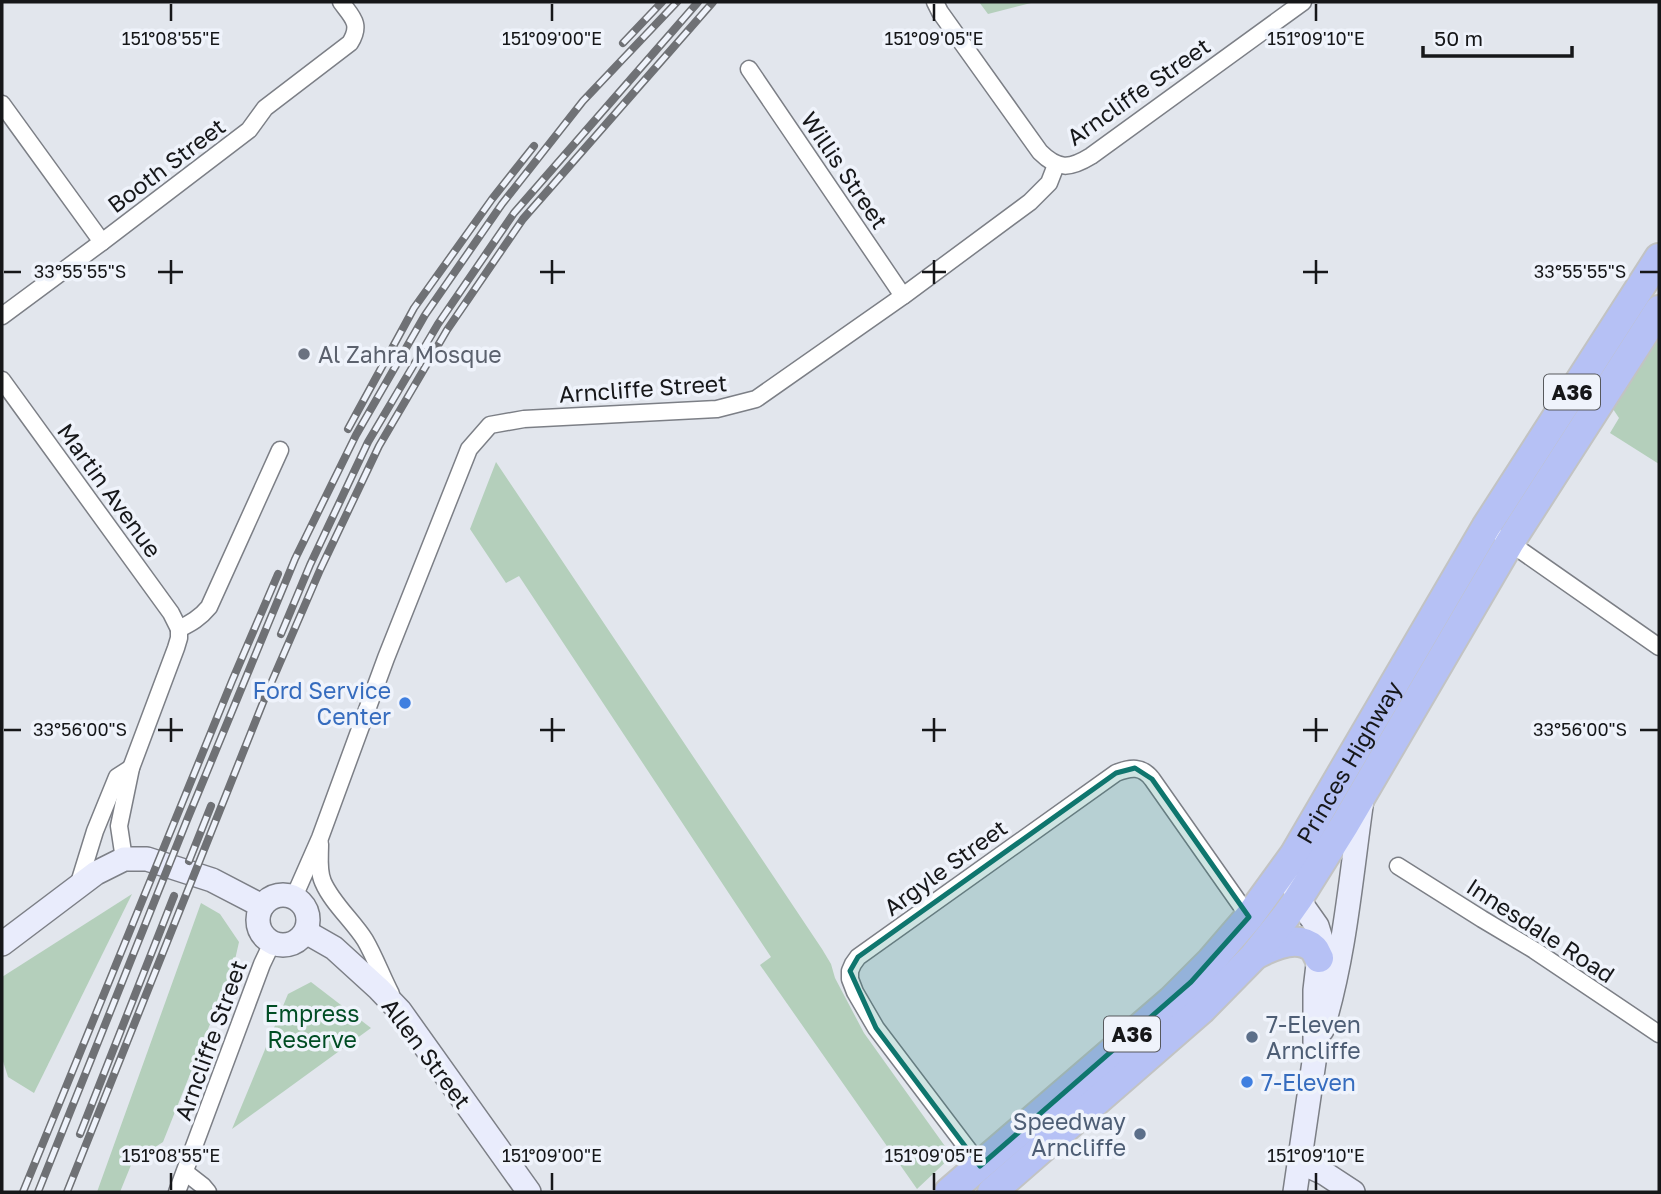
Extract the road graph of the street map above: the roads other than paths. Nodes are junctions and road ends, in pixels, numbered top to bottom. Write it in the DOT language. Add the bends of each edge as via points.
graph roads {
  1 [pos="341,2"];
  2 [pos="922,2"];
  3 [pos="1303,2"];
  4 [pos="937,7"];
  5 [pos="749,69"];
  6 [pos="2,104"];
  7 [pos="1056,165"];
  8 [pos="102,242"];
  9 [pos="1659,258"];
  10 [pos="903,296"];
  11 [pos="1659,310"];
  12 [pos="2,316"];
  13 [pos="2,380"];
  14 [pos="280,450"];
  15 [pos="1486,527"];
  16 [pos="1510,542"];
  17 [pos="179,629"];
  18 [pos="1659,647"];
  19 [pos="131,768"];
  20 [pos="1362,796"];
  21 [pos="320,838"];
  22 [pos="1294,855"];
  23 [pos="124,859"];
  24 [pos="1398,866"];
  25 [pos="78,886"];
  26 [pos="294,897"];
  27 [pos="1298,899"];
  28 [pos="262,906"];
  29 [pos="1249,917"];
  30 [pos="306,932"];
  31 [pos="272,943"];
  32 [pos="2,944"];
  33 [pos="1254,956"];
  34 [pos="1319,958"];
  35 [pos="400,1011"];
  36 [pos="1659,1034"];
  37 [pos="1315,1055"];
  38 [pos="1300,1162"];
  39 [pos="980,1166"];
  40 [pos="186,1172"];
  41 [pos="995,1190"];
  42 [pos="177,1192"];
  43 [pos="208,1192"];
  44 [pos="529,1192"];
  45 [pos="949,1192"];
  46 [pos="1296,1192"];
  47 [pos="1353,1192"];
  1 -- 8 [label="street, Booth Street" via="356,24 350,43 265,108 249,130"];
  2 -- 4 [label="street"];
  3 -- 7 [label="street, Arncliffe Street" via="1091,156 1077,164"];
  4 -- 7 [label="street" via="1040,152"];
  5 -- 10 [label="street, Willis Street"];
  6 -- 8 [label="street"];
  7 -- 10 [label="street, Arncliffe Street" via="1049,183 1030,201"];
  8 -- 12 [label="street, Booth Street"];
  9 -- 15 [label="highway, Princes Highway / A36"];
  10 -- 21 [label="street, Arncliffe Street" via="757,399 717,409 524,419 490,425 469,449"];
  11 -- 16 [label="highway, Princes Highway / A36"];
  13 -- 17 [label="street, Martin Avenue"];
  14 -- 17 [label="street" via="209,607"];
  15 -- 16 [label="street"];
  15 -- 22 [label="highway, Princes Highway / A36"];
  16 -- 18 [label="street"];
  16 -- 20 [label="highway, Princes Highway / A36"];
  17 -- 19 [label="street"];
  19 -- 23 [label="street" via="119,826"];
  19 -- 25 [label="street" via="117,777"];
  20 -- 27 [label="highway, Princes Highway / A36"];
  20 -- 37 [label="street" via="1334,991"];
  21 -- 26 [label="street, Arncliffe Street"];
  21 -- 35 [label="street" via="323,881 356,925"];
  22 -- 27 [label="street"];
  22 -- 29 [label="highway, Princes Highway / A36"];
  23 -- 25 [label="street"];
  23 -- 28 [label="street" via="147,859 212,880"];
  24 -- 36 [label="street, Innesdale Road"];
  25 -- 32 [label="street"];
  26 -- 28 [label="street" via="280,895"];
  26 -- 30 [label="street" via="306,909"];
  27 -- 33 [label="highway, Princes Highway / A36"];
  27 -- 34 [label="street" via="1317,926"];
  28 -- 31 [label="street" via="258,926"];
  29 -- 39 [label="highway, Princes Highway / A36" via="1191,982"];
  29 -- 39 [label="street, Argyle Street" via="1153,779 1147,772 1129,768 1116,772 858,957 850,971 852,985 876,1028"];
  30 -- 31 [label="street" via="294,942"];
  30 -- 35 [label="street, Allen Street" via="334,948"];
  31 -- 40 [label="street, Arncliffe Street"];
  33 -- 34 [label="highway" via="1269,947 1297,942 1314,948"];
  33 -- 41 [label="highway, Princes Highway / A36" via="1201,1010"];
  34 -- 37 [label="street"];
  35 -- 44 [label="street, Allen Street"];
  37 -- 38 [label="street"];
  38 -- 46 [label="street"];
  38 -- 47 [label="street"];
  39 -- 41 [label="street, Argyle Street"];
  39 -- 45 [label="highway, Princes Highway / A36"];
  40 -- 42 [label="street, Arncliffe Street"];
  40 -- 43 [label="street"];
}
